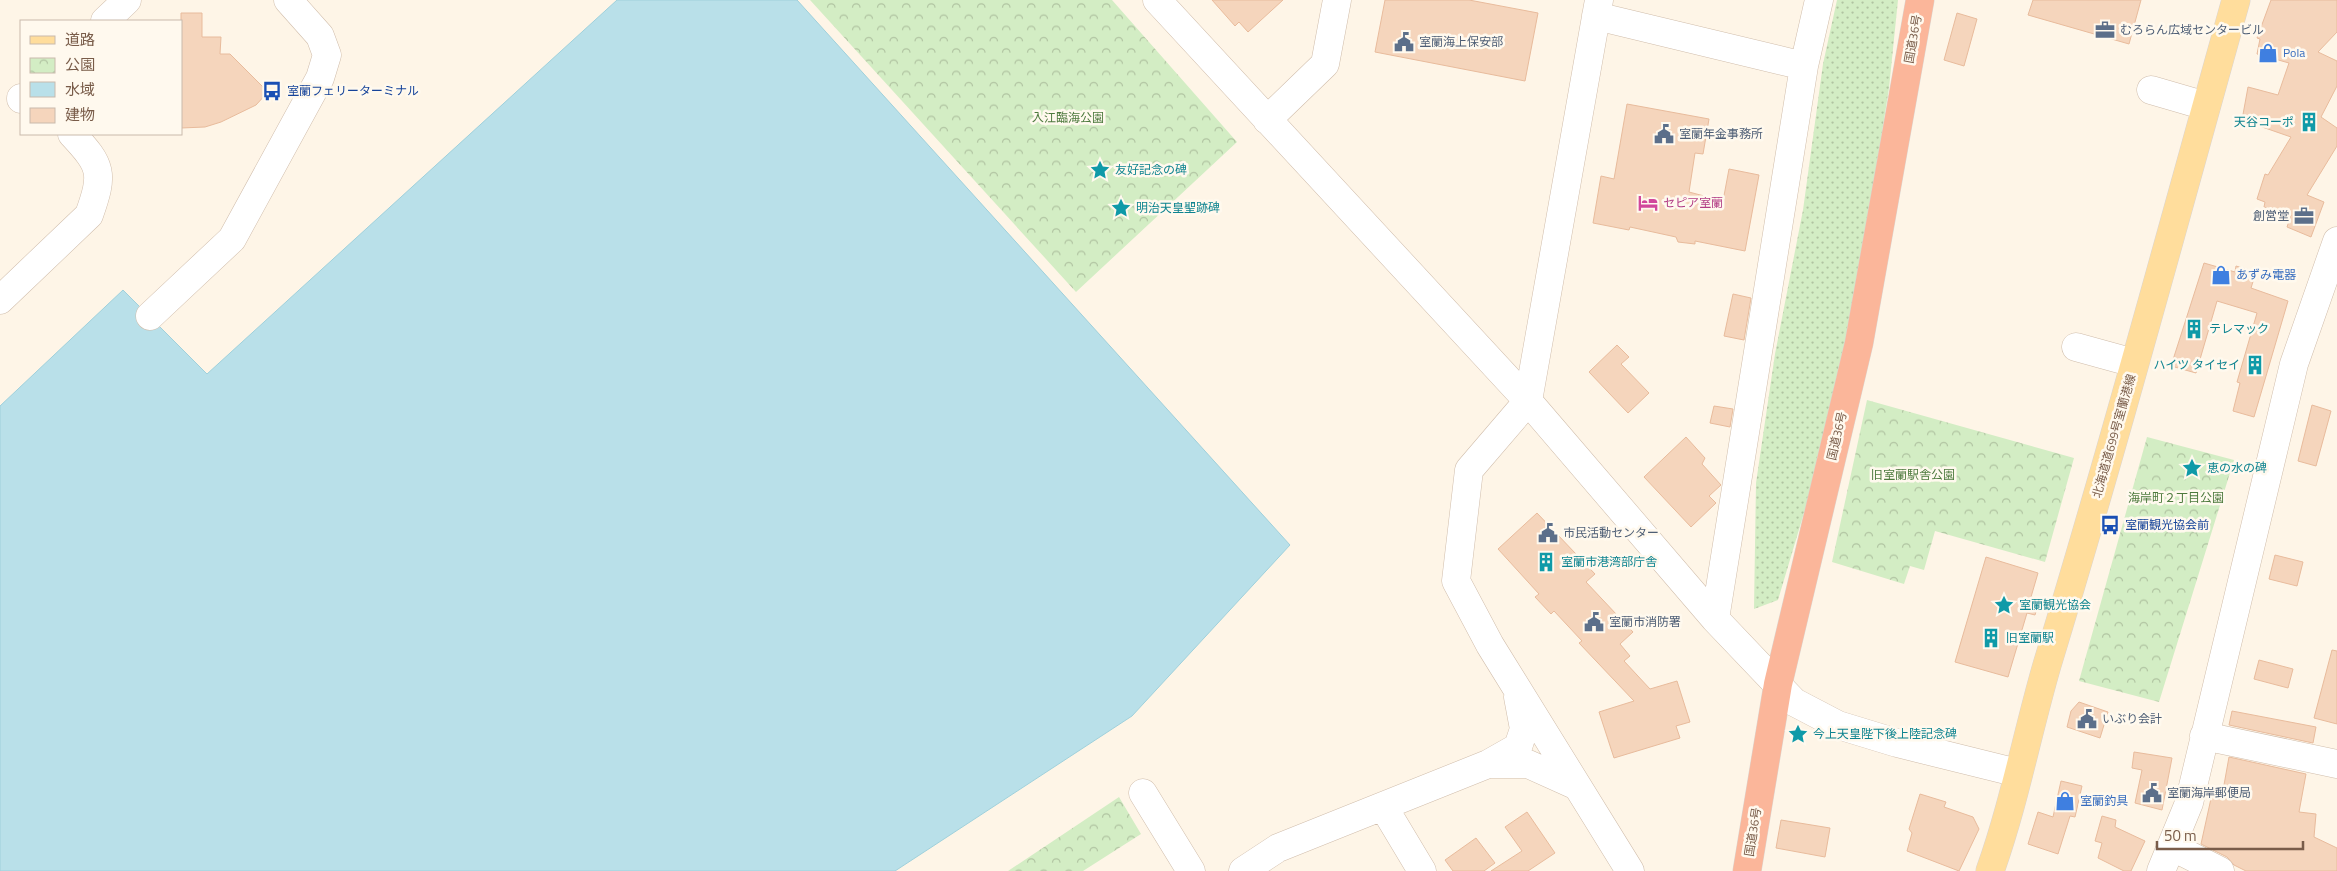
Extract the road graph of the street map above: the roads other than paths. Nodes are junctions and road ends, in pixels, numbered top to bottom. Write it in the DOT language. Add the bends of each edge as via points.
graph roads {
  1 [pos="127,0"];
  2 [pos="288,0"];
  3 [pos="1157,0"];
  4 [pos="1337,0"];
  5 [pos="1819,0"];
  6 [pos="1920,0"];
  7 [pos="2236,0"];
  8 [pos="1597,8"];
  9 [pos="105,20"];
  10 [pos="1804,66"];
  11 [pos="2151,90"];
  12 [pos="2206,106"];
  13 [pos="1267,120"];
  14 [pos="73,135"];
  15 [pos="2337,241"];
  16 [pos="0,300"];
  17 [pos="150,316"];
  18 [pos="2076,347"];
  19 [pos="2134,363"];
  20 [pos="1528,401"];
  21 [pos="1715,619"];
  22 [pos="1778,684"];
  23 [pos="1517,689"];
  24 [pos="2204,736"];
  25 [pos="1488,764"];
  26 [pos="2337,764"];
  27 [pos="2018,773"];
  28 [pos="1577,786"];
  29 [pos="1143,793"];
  30 [pos="1383,806"];
  31 [pos="2171,846"];
  32 [pos="1190,871"];
  33 [pos="1243,871"];
  34 [pos="1422,871"];
  35 [pos="1630,871"];
  36 [pos="1747,871"];
  37 [pos="1990,871"];
  38 [pos="2161,871"];
  39 [pos="2220,871"];
  1 -- 9 [label="street"];
  2 -- 17 [label="street" via="320,36 327,55 320,78 232,239"];
  3 -- 13 [label="street"];
  4 -- 13 [label="street" via="1325,64"];
  5 -- 10 [label="street"];
  6 -- 22 [label="highway, 国道36号" via="1859,343"];
  7 -- 12 [label="main road, 北海道道699号室蘭港線"];
  8 -- 10 [label="street"];
  8 -- 20 [label="street"];
  10 -- 21 [label="street"];
  11 -- 12 [label="street"];
  12 -- 19 [label="main road, 北海道道699号室蘭港線"];
  13 -- 20 [label="street"];
  14 -- 16 [label="street" via="100,173 89,215"];
  15 -- 24 [label="street" via="2294,364"];
  18 -- 19 [label="street"];
  19 -- 27 [label="main road, 北海道道699号室蘭港線"];
  20 -- 21 [label="street"];
  20 -- 23 [label="street" via="1469,470 1456,581"];
  21 -- 22 [label="street"];
  22 -- 27 [label="street" via="1794,702 1838,725"];
  22 -- 36 [label="highway, 国道36号"];
  23 -- 25 [label="street" via="1524,729 1518,747"];
  23 -- 28 [label="street"];
  24 -- 26 [label="street"];
  24 -- 31 [label="street" via="2189,803"];
  25 -- 28 [label="street" via="1528,764"];
  25 -- 30 [label="street"];
  27 -- 37 [label="main road, 北海道道699号室蘭港線" via="2006,826"];
  28 -- 35 [label="street"];
  29 -- 32 [label="street"];
  30 -- 33 [label="street" via="1278,848"];
  30 -- 34 [label="street"];
  31 -- 38 [label="street"];
  31 -- 39 [label="street"];
}
